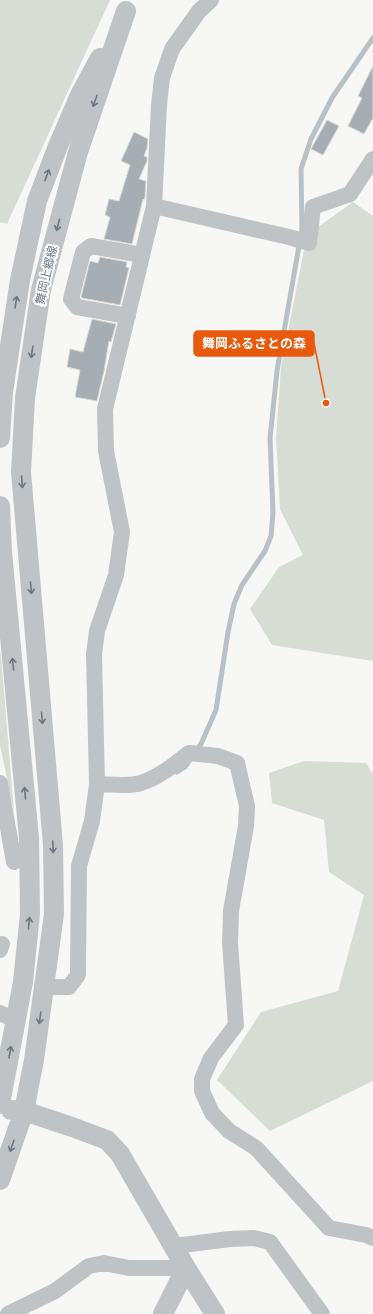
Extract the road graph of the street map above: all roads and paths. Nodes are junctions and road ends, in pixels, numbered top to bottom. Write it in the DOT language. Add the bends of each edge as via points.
graph roads {
  1 [pos="211,0"];
  2 [pos="129,5"];
  3 [pos="373,160"];
  4 [pos="154,206"];
  5 [pos="142,255"];
  6 [pos="128,316"];
  7 [pos="0,438"];
  8 [pos="0,506"];
  9 [pos="27,550"];
  10 [pos="1,552"];
  11 [pos="5,638"];
  12 [pos="0,783"];
  13 [pos="97,784"];
  14 [pos="14,862"];
  15 [pos="45,987"];
  16 [pos="8,1017"];
  17 [pos="0,1104"];
  18 [pos="0,1110"];
  19 [pos="24,1111"];
  20 [pos="0,1180"];
  21 [pos="373,1238"];
  22 [pos="174,1246"];
  23 [pos="186,1268"];
  24 [pos="8,1314"];
  25 [pos="163,1314"];
  26 [pos="214,1314"];
  27 [pos="322,1314"];
  1 -- 4 [label="street" via="172,49 162,78"];
  7 -- 2 [label="street, 舞岡上郷線, one-way" via="3,392 19,287 37,201 80,95"];
  2 -- 9 [label="street, 舞岡上郷線, one-way" via="78,152 41,290 25,398 21,472"];
  3 -- 4 [label="street" via="350,194 313,207 309,243"];
  4 -- 5 [label="street"];
  5 -- 6 [label="street"];
  5 -- 6 [label="street" via="91,246 83,252 71,299 77,307"];
  6 -- 13 [label="street" via="105,409 106,451 122,532 116,575 97,631 94,654"];
  8 -- 10 [label="street"];
  9 -- 10 [label="street"];
  9 -- 15 [label="street, 舞岡上郷線, one-way" via="53,846 54,914"];
  10 -- 11 [label="street"];
  16 -- 11 [label="street, one-way" via="23,982 30,914 29,838"];
  12 -- 14 [label="street"];
  13 -- 15 [label="street" via="92,821 79,866 78,975 69,987"];
  13 -- 21 [label="street" via="141,783 168,770 188,753 218,756 237,763 246,806 246,826 231,910 230,942 236,1025 211,1058 202,1079 202,1091 212,1113 229,1131 256,1148 329,1228 366,1234"];
  15 -- 19 [label="street, 舞岡上郷線, one-way"];
  17 -- 16 [label="street, one-way"];
  18 -- 19 [label="street"];
  19 -- 20 [label="street, 舞岡上郷線, one-way"];
  19 -- 22 [label="street" via="107,1140 120,1154"];
  22 -- 23 [label="street"];
  22 -- 27 [label="street" via="254,1238 270,1242"];
  23 -- 24 [label="street" via="128,1268 104,1262 89,1266 55,1291"];
  23 -- 25 [label="street"];
  23 -- 26 [label="street"];
}
